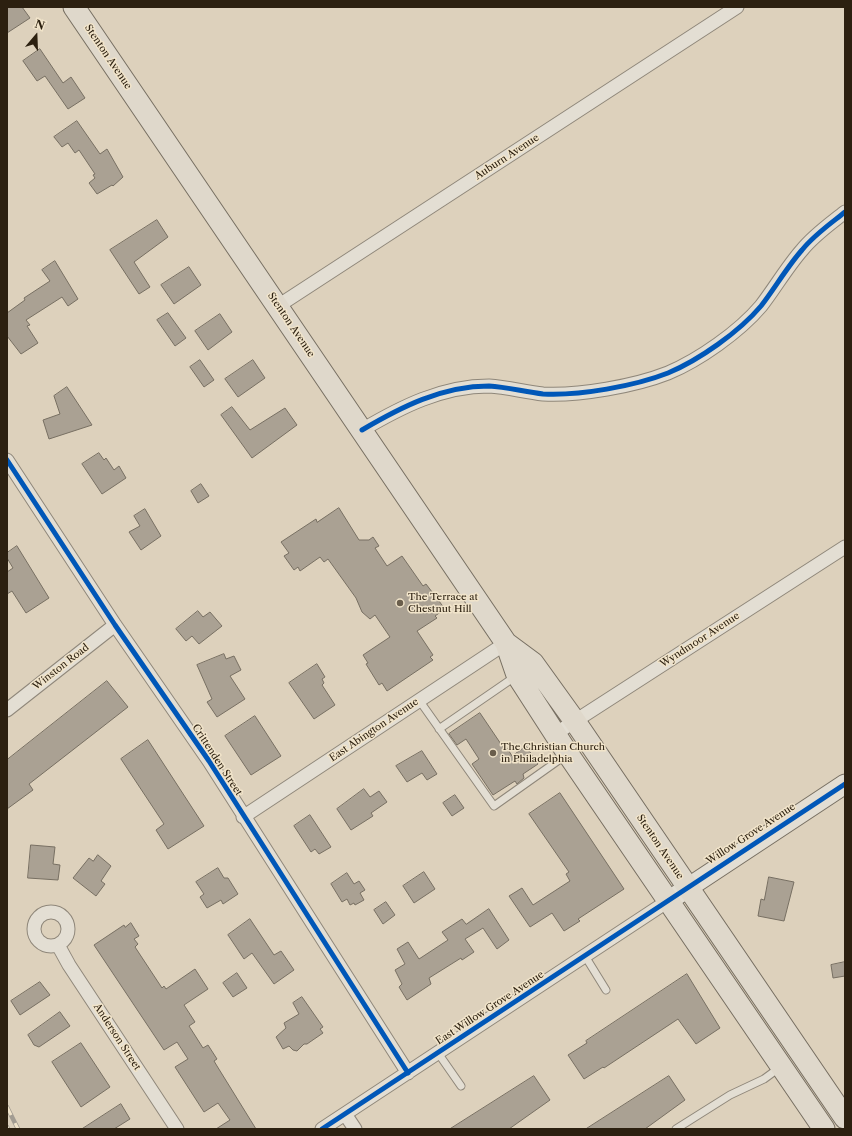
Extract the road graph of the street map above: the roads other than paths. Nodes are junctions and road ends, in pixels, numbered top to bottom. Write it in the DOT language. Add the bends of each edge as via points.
graph roads {
  1 [pos="74,7"];
  2 [pos="737,7"];
  3 [pos="845,212"];
  4 [pos="278,306"];
  5 [pos="362,430"];
  6 [pos="7,460"];
  7 [pos="845,546"];
  8 [pos="115,625"];
  9 [pos="506,643"];
  10 [pos="517,675"];
  11 [pos="419,700"];
  12 [pos="7,710"];
  13 [pos="574,720"];
  14 [pos="439,729"];
  15 [pos="555,734"];
  16 [pos="568,754"];
  17 [pos="845,784"];
  18 [pos="243,817"];
  19 [pos="687,887"];
  20 [pos="668,901"];
  21 [pos="58,944"];
  22 [pos="585,956"];
  23 [pos="606,990"];
  24 [pos="438,1053"];
  25 [pos="782,1067"];
  26 [pos="408,1073"];
  27 [pos="461,1086"];
  28 [pos="345,1114"];
  29 [pos="845,1118"];
  30 [pos="177,1129"];
  31 [pos="322,1129"];
  32 [pos="355,1129"];
  33 [pos="676,1129"];
  34 [pos="824,1129"];
  1 -- 4 [label="main road, Stenton Avenue"];
  2 -- 4 [label="street, Auburn Avenue"];
  3 -- 5 [label="street" via="802,249 760,307 745,321 709,350 669,373 631,384 574,393 543,394 488,386 445,392 415,401"];
  4 -- 5 [label="main road, Stenton Avenue"];
  5 -- 9 [label="main road, Stenton Avenue"];
  6 -- 8 [label="street, Crittenden Street"];
  7 -- 13 [label="street, Wyndmoor Avenue"];
  8 -- 12 [label="street, Winston Road"];
  8 -- 18 [label="street, Crittenden Street"];
  9 -- 10 [label="main road, Stenton Avenue"];
  9 -- 11 [label="street, East Abington Avenue"];
  9 -- 13 [label="main road, Stenton Avenue" via="532,663"];
  10 -- 14 [label="lane"];
  10 -- 15 [label="main road, Stenton Avenue"];
  11 -- 14 [label="lane"];
  11 -- 18 [label="street, East Abington Avenue"];
  13 -- 15 [label="street, Wyndmoor Avenue"];
  13 -- 19 [label="main road, Stenton Avenue"];
  14 -- 16 [label="lane" via="494,806"];
  15 -- 16 [label="main road, Stenton Avenue"];
  16 -- 20 [label="main road, Stenton Avenue"];
  17 -- 19 [label="street, Willow Grove Avenue"];
  18 -- 26 [label="street, Crittenden Street"];
  19 -- 20 [label="street, Willow Grove Avenue"];
  19 -- 29 [label="main road, Stenton Avenue"];
  20 -- 22 [label="street, East Willow Grove Avenue"];
  20 -- 25 [label="main road, Stenton Avenue"];
  21 -- 30 [label="street, Anderson Street"];
  22 -- 23 [label="lane"];
  22 -- 24 [label="street, East Willow Grove Avenue"];
  24 -- 26 [label="street, East Willow Grove Avenue"];
  24 -- 27 [label="lane"];
  25 -- 33 [label="lane" via="730,1095"];
  25 -- 34 [label="main road, Stenton Avenue"];
  26 -- 28 [label="street, East Willow Grove Avenue"];
  28 -- 31 [label="street, East Willow Grove Avenue"];
  28 -- 32 [label="street"];
}
